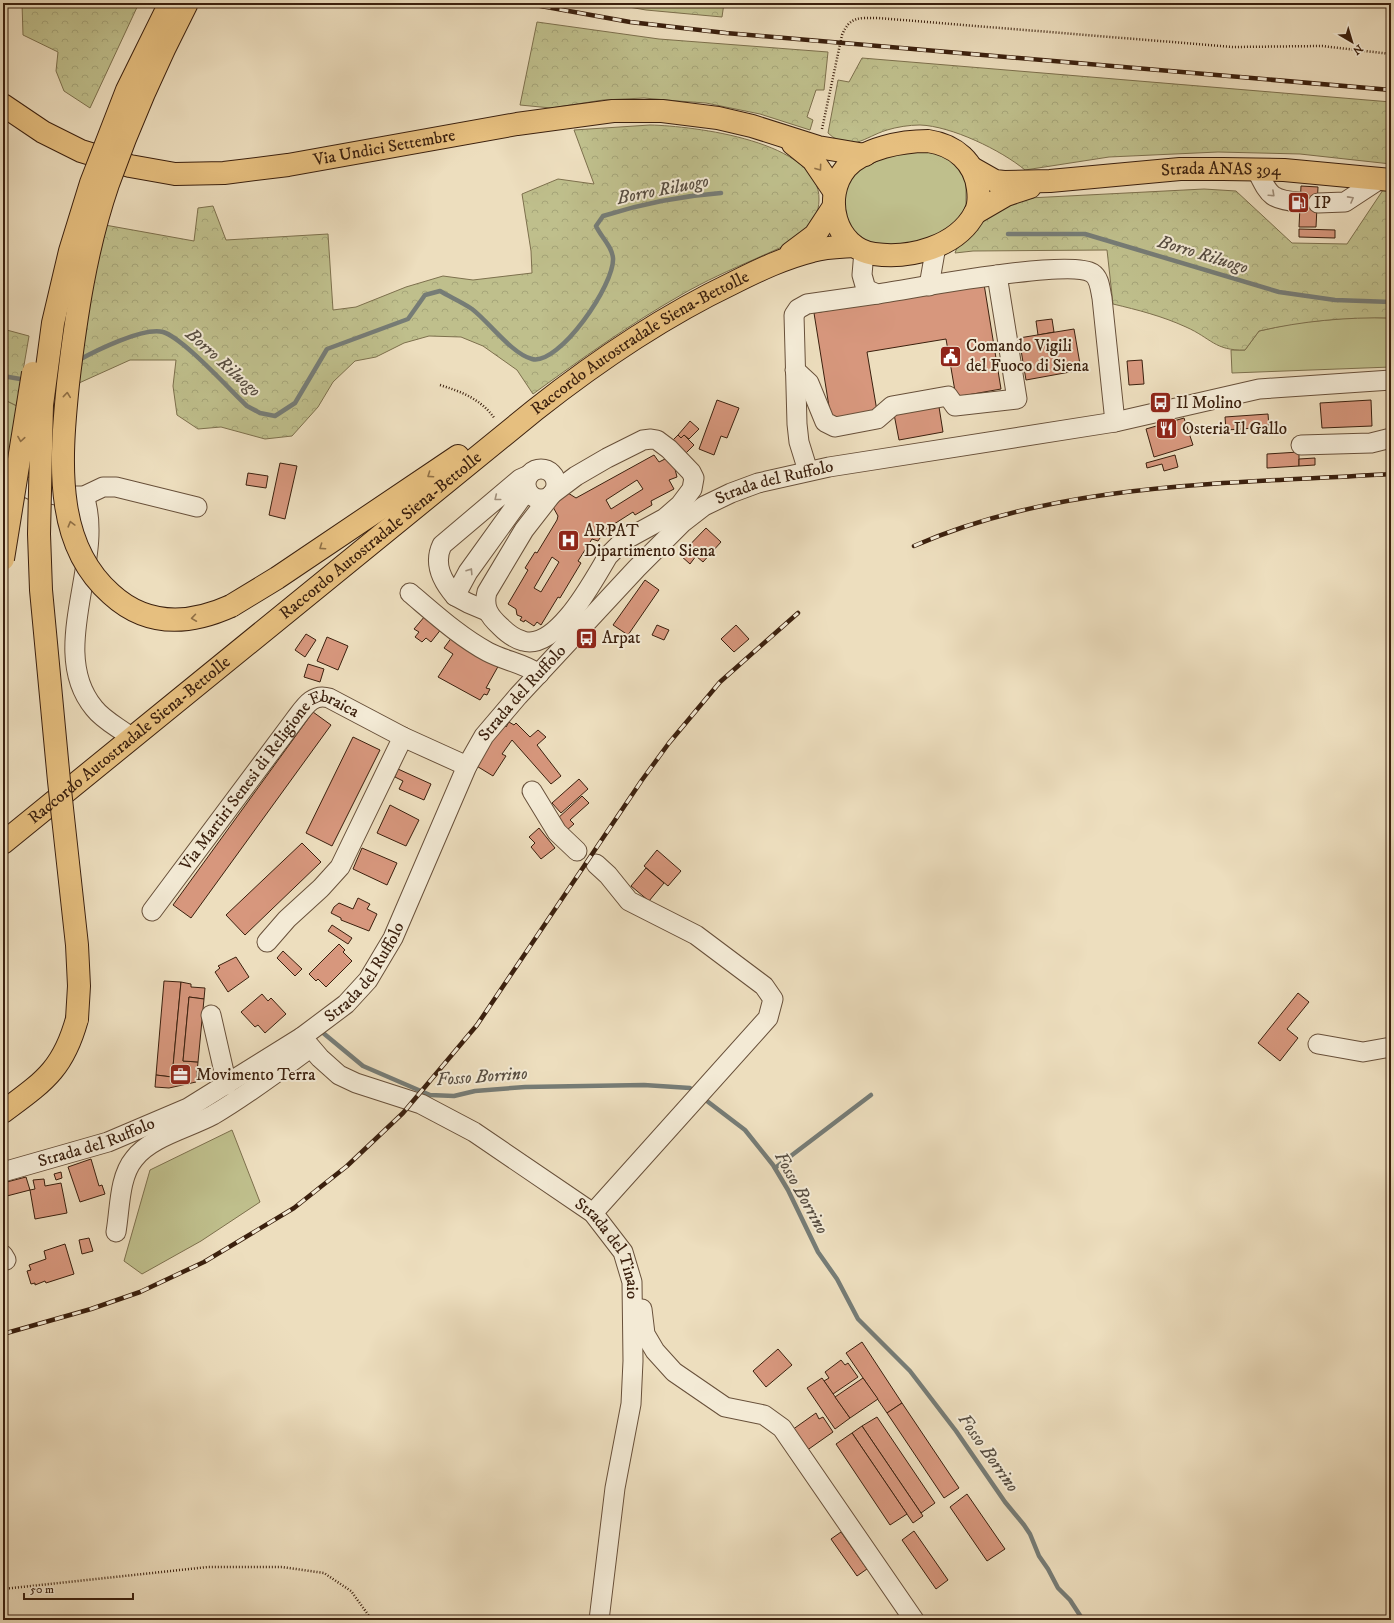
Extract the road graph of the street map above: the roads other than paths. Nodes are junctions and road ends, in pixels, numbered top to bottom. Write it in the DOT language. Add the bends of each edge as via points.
graph roads {
  1 [pos="161,3"];
  2 [pos="170,3"];
  3 [pos="178,3"];
  4 [pos="187,3"];
  5 [pos="3,105"];
  6 [pos="779,135"];
  7 [pos="865,155"];
  8 [pos="972,168"];
  9 [pos="1256,169"];
  10 [pos="1386,180"];
  11 [pos="1050,181"];
  12 [pos="834,198"];
  13 [pos="975,213"];
  14 [pos="936,246"];
  15 [pos="859,249"];
  16 [pos="780,260"];
  17 [pos="997,274"];
  18 [pos="930,286"];
  19 [pos="877,294"];
  20 [pos="795,370"];
  21 [pos="1391,380"];
  22 [pos="535,410"];
  23 [pos="1115,422"];
  24 [pos="1391,438"];
  25 [pos="1301,445"];
  26 [pos="808,471"];
  27 [pos="41,474"];
  28 [pos="3,476"];
  29 [pos="528,483"];
  30 [pos="552,494"];
  31 [pos="84,496"];
  32 [pos="197,507"];
  33 [pos="614,550"];
  34 [pos="3,559"];
  35 [pos="637,568"];
  36 [pos="410,593"];
  37 [pos="455,596"];
  38 [pos="487,611"];
  39 [pos="539,674"];
  40 [pos="180,699"];
  41 [pos="403,737"];
  42 [pos="132,738"];
  43 [pos="467,766"];
  44 [pos="532,791"];
  45 [pos="3,843"];
  46 [pos="577,851"];
  47 [pos="3,858"];
  48 [pos="596,864"];
  49 [pos="152,911"];
  50 [pos="267,942"];
  51 [pos="211,1015"];
  52 [pos="306,1042"];
  53 [pos="1318,1044"];
  54 [pos="1391,1047"];
  55 [pos="227,1085"];
  56 [pos="7,1106"];
  57 [pos="3,1172"];
  58 [pos="593,1213"];
  59 [pos="116,1232"];
  60 [pos="632,1282"];
  61 [pos="599,1620"];
  62 [pos="914,1620"];
  1 -- 34 [label="main road, one-way, bridge" via="104,125 84,175 64,242 43,322 27,400"];
  2 -- 27 [label="main road, bridge" via="137,68 104,147 72,245 47,362 42,405"];
  3 -- 27 [label="main road, bridge" via="134,95 105,166 89,215 58,352"];
  22 -- 4 [label="main road, one-way, bridge" via="500,428 277,578 231,606 197,619 150,617 121,602 98,581 83,559 68,517 64,489 65,426 72,352 92,238 108,186 151,77"];
  5 -- 6 [label="main road, Via Undici Settembre" via="43,132 81,151 130,166 180,174 224,173 288,165 517,124 613,111 694,114 735,122"];
  6 -- 7 [label="main road, Via Undici Settembre" via="818,147"];
  6 -- 12 [label="main road, Via Undici Settembre, one-way" via="808,155 819,168"];
  7 -- 8 [label="main road, Strada ANAS 394" via="894,145 928,141 955,151"];
  7 -- 12 [label="main road, Strada ANAS 394" via="847,168"];
  8 -- 11 [label="main road, Strada ANAS 394" via="996,181"];
  8 -- 13 [label="main road, Strada ANAS 394" via="979,196"];
  9 -- 10 [label="main road, Strada ANAS 394"];
  9 -- 10 [label="street, one-way" via="1268,192 1274,198 1284,201 1345,202"];
  9 -- 11 [label="main road, Strada ANAS 394" via="1172,170"];
  11 -- 13 [label="main road, Strada ANAS 394" via="1006,195"];
  12 -- 15 [label="main road" via="840,227 845,236"];
  12 -- 16 [label="main road, Raccordo Autostradale Siena-Bettolle" via="815,235"];
  13 -- 14 [label="main road, Strada ANAS 394" via="962,230"];
  14 -- 15 [label="main road, Strada ANAS 394" via="900,254 876,254"];
  14 -- 18 [label="street"];
  15 -- 16 [label="main road, Raccordo Autostradale Siena-Bettolle" via="820,249"];
  15 -- 19 [label="street" via="863,282 866,289"];
  16 -- 22 [label="main road, Raccordo Autostradale Siena-Bettolle" via="708,295 651,328 592,366"];
  17 -- 18 [label="street"];
  17 -- 20 [label="street" via="1017,399 955,406 948,396 892,406 877,419 835,427 825,422 809,383"];
  17 -- 23 [label="street" via="1061,269 1080,269 1095,274 1102,298"];
  18 -- 19 [label="street"];
  19 -- 20 [label="street" via="807,304 798,308 793,320"];
  20 -- 26 [label="street" via="796,424"];
  21 -- 23 [label="street, Strada del Ruffolo" via="1259,389"];
  22 -- 40 [label="main road, Raccordo Autostradale Siena-Bettolle"];
  23 -- 26 [label="street, Strada del Ruffolo"];
  24 -- 25 [label="street" via="1370,443"];
  26 -- 35 [label="street, Strada del Ruffolo" via="744,488 704,506 682,523"];
  27 -- 56 [label="main road, bridge" via="41,590 77,944 79,986 77,1019 70,1040 56,1065 38,1086"];
  28 -- 31 [label="street" via="47,495"];
  29 -- 30 [label="street" via="530,494 538,499 544,499"];
  29 -- 30 [label="street" via="536,469 546,469 556,480"];
  37 -- 29 [label="street, one-way" via="468,572"];
  29 -- 37 [label="street, one-way" via="520,479 442,545 437,560 438,568"];
  30 -- 33 [label="street" via="576,476 643,440 657,440 669,449 691,472 694,478 692,489 680,505 665,518 624,541"];
  30 -- 38 [label="street" via="524,530 487,592"];
  31 -- 32 [label="street" via="103,488 116,487"];
  31 -- 42 [label="street" via="90,522 76,624 76,665 82,687 93,707"];
  33 -- 35 [label="street"];
  33 -- 38 [label="street" via="570,616 546,636 524,642 500,626"];
  35 -- 39 [label="street, Strada del Ruffolo"];
  36 -- 39 [label="street" via="477,646 491,654 524,665"];
  37 -- 38 [label="street"];
  39 -- 43 [label="street, Strada del Ruffolo" via="492,726"];
  40 -- 42 [label="main road, Raccordo Autostradale Siena-Bettolle"];
  40 -- 47 [label="main road" via="152,734"];
  41 -- 43 [label="street, Via Martiri Senesi di Religione Ebraica"];
  41 -- 49 [label="street, Via Martiri Senesi di Religione Ebraica" via="329,698 314,698 302,710"];
  41 -- 50 [label="street" via="340,867"];
  42 -- 45 [label="main road, Raccordo Autostradale Siena-Bettolle"];
  43 -- 52 [label="street, Strada del Ruffolo" via="382,959 353,997"];
  44 -- 46 [label="street" via="558,832"];
  48 -- 58 [label="street" via="629,900 696,935 764,986 773,999 768,1018 706,1084"];
  51 -- 55 [label="street"];
  52 -- 55 [label="street, Strada del Ruffolo"];
  52 -- 58 [label="street, Strada del Tinaio" via="339,1075 421,1104 474,1132"];
  52 -- 59 [label="street" via="250,1092 212,1115 143,1149 133,1160 125,1176"];
  53 -- 54 [label="street" via="1363,1052"];
  55 -- 57 [label="street, Strada del Ruffolo" via="188,1108 131,1133 71,1154"];
  58 -- 60 [label="street, Strada del Tinaio" via="623,1252"];
  60 -- 61 [label="street, Strada del Tinaio" via="631,1404 615,1488"];
  60 -- 62 [label="street" via="639,1292 645,1334 655,1351 674,1372 725,1407 764,1415 782,1428"];
}
